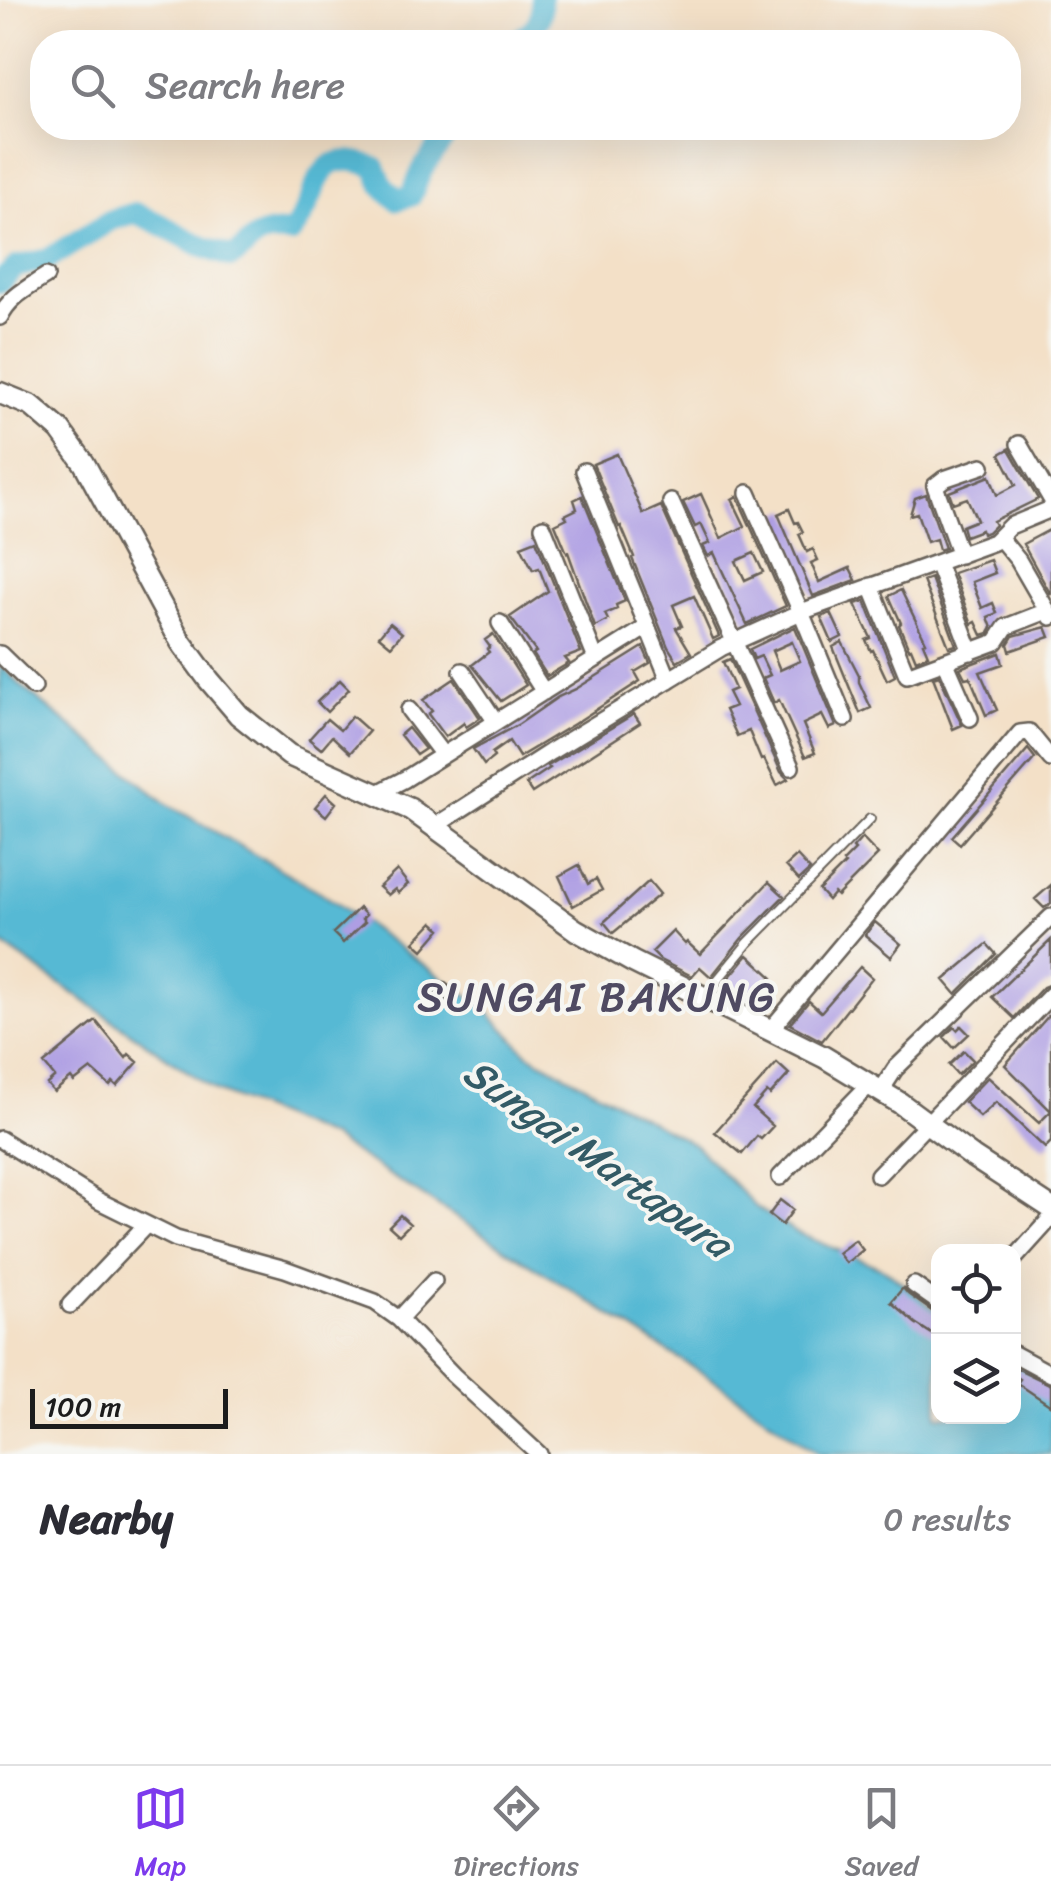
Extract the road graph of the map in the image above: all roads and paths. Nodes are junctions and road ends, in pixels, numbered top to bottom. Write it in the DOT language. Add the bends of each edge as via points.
graph roads {
  1 [pos="46,276"];
  2 [pos="0,318"];
  3 [pos="0,393"];
  4 [pos="1019,444"];
  5 [pos="982,466"];
  6 [pos="584,471"];
  7 [pos="748,493"];
  8 [pos="1051,499"];
  9 [pos="671,502"];
  10 [pos="1051,510"];
  11 [pos="543,527"];
  12 [pos="999,537"];
  13 [pos="960,554"];
  14 [pos="936,564"];
  15 [pos="871,586"];
  16 [pos="801,612"];
  17 [pos="1049,614"];
  18 [pos="500,623"];
  19 [pos="647,627"];
  20 [pos="736,641"];
  21 [pos="971,652"];
  22 [pos="0,654"];
  23 [pos="596,659"];
  24 [pos="945,661"];
  25 [pos="462,671"];
  26 [pos="669,680"];
  27 [pos="34,687"];
  28 [pos="544,692"];
  29 [pos="409,710"];
  30 [pos="970,718"];
  31 [pos="845,719"];
  32 [pos="496,722"];
  33 [pos="1051,728"];
  34 [pos="1040,743"];
  35 [pos="443,755"];
  36 [pos="1051,759"];
  37 [pos="791,767"];
  38 [pos="378,794"];
  39 [pos="870,819"];
  40 [pos="434,826"];
  41 [pos="1051,918"];
  42 [pos="1051,994"];
  43 [pos="704,996"];
  44 [pos="771,1029"];
  45 [pos="874,1088"];
  46 [pos="928,1124"];
  47 [pos="0,1139"];
  48 [pos="878,1174"];
  49 [pos="780,1178"];
  50 [pos="1051,1208"];
  51 [pos="1051,1218"];
  52 [pos="146,1225"];
  53 [pos="1021,1251"];
  54 [pos="434,1281"];
  55 [pos="914,1285"];
  56 [pos="931,1297"];
  57 [pos="70,1305"];
  58 [pos="398,1319"];
  59 [pos="1021,1358"];
  60 [pos="1051,1374"];
  61 [pos="539,1454"];
  1 -- 2 [label="street" via="14,296"];
  3 -- 38 [label="street" via="32,406 68,440 181,642 240,715 288,755"];
  4 -- 8 [label="street"];
  5 -- 13 [label="street" via="935,486"];
  6 -- 19 [label="street"];
  7 -- 16 [label="street"];
  9 -- 20 [label="street"];
  10 -- 12 [label="street"];
  11 -- 23 [label="street"];
  12 -- 13 [label="street"];
  12 -- 17 [label="street"];
  13 -- 14 [label="street"];
  14 -- 15 [label="street"];
  14 -- 21 [label="street"];
  15 -- 16 [label="street"];
  15 -- 24 [label="street" via="907,675"];
  16 -- 20 [label="street"];
  16 -- 31 [label="street"];
  17 -- 21 [label="street" via="1006,627 996,642"];
  18 -- 28 [label="street"];
  19 -- 23 [label="street"];
  19 -- 26 [label="street"];
  20 -- 26 [label="street"];
  20 -- 37 [label="street"];
  21 -- 24 [label="street"];
  22 -- 27 [label="street"];
  23 -- 28 [label="street"];
  24 -- 30 [label="street"];
  25 -- 32 [label="street"];
  26 -- 40 [label="street"];
  28 -- 32 [label="street"];
  29 -- 35 [label="street"];
  32 -- 35 [label="street"];
  33 -- 34 [label="street"];
  34 -- 36 [label="street"];
  34 -- 44 [label="street" via="1020,733"];
  35 -- 38 [label="street"];
  38 -- 40 [label="street"];
  39 -- 43 [label="lane"];
  40 -- 43 [label="street" via="576,930"];
  41 -- 45 [label="street"];
  42 -- 46 [label="street"];
  43 -- 44 [label="street"];
  44 -- 45 [label="street"];
  45 -- 46 [label="street"];
  45 -- 49 [label="street"];
  46 -- 48 [label="street"];
  46 -- 50 [label="street"];
  47 -- 52 [label="street"];
  51 -- 53 [label="street"];
  52 -- 57 [label="street"];
  52 -- 58 [label="street" via="176,1240 348,1290"];
  54 -- 58 [label="street"];
  55 -- 56 [label="street"];
  58 -- 61 [label="street"];
  59 -- 60 [label="street"];
}
